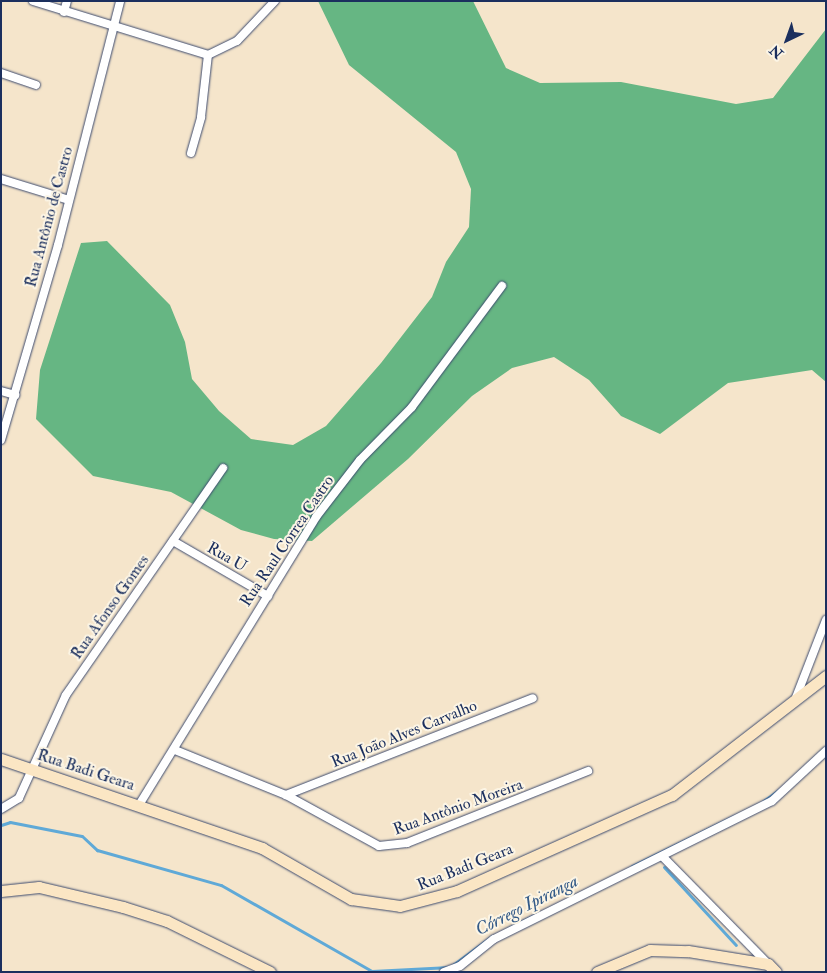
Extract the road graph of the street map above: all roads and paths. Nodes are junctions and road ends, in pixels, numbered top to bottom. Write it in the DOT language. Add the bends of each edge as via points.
graph roads {
  1 [pos="33,1"];
  2 [pos="67,1"];
  3 [pos="120,1"];
  4 [pos="275,1"];
  5 [pos="64,12"];
  6 [pos="112,29"];
  7 [pos="208,56"];
  8 [pos="1,73"];
  9 [pos="36,85"];
  10 [pos="191,153"];
  11 [pos="1,179"];
  12 [pos="69,200"];
  13 [pos="502,286"];
  14 [pos="1,391"];
  15 [pos="15,395"];
  16 [pos="1,440"];
  17 [pos="223,468"];
  18 [pos="173,541"];
  19 [pos="268,596"];
  20 [pos="826,620"];
  21 [pos="826,676"];
  22 [pos="533,698"];
  23 [pos="795,700"];
  24 [pos="175,750"];
  25 [pos="826,751"];
  26 [pos="1,759"];
  27 [pos="35,771"];
  28 [pos="588,771"];
  29 [pos="286,796"];
  30 [pos="139,805"];
  31 [pos="1,809"];
  32 [pos="663,857"];
  33 [pos="1,891"];
  34 [pos="772,968"];
  35 [pos="270,972"];
  36 [pos="444,972"];
  37 [pos="598,972"];
  1 -- 5 [label="street"];
  2 -- 5 [label="street"];
  3 -- 6 [label="street, Rua Antônio de Castro"];
  4 -- 7 [label="street" via="237,40"];
  5 -- 6 [label="street"];
  6 -- 7 [label="street"];
  6 -- 12 [label="street, Rua Antônio de Castro"];
  7 -- 10 [label="street" via="201,117"];
  8 -- 9 [label="street"];
  11 -- 12 [label="street"];
  12 -- 15 [label="street, Rua Antônio de Castro"];
  13 -- 19 [label="street, Rua Raul Correa Castro" via="412,407 332,494"];
  14 -- 15 [label="street"];
  15 -- 16 [label="street, Rua Antônio de Castro"];
  17 -- 18 [label="street, Rua Afonso Gomes"];
  18 -- 19 [label="street, Rua U"];
  18 -- 27 [label="street, Rua Afonso Gomes" via="66,695"];
  19 -- 24 [label="street, Rua Raul Correa Castro"];
  20 -- 23 [label="street"];
  21 -- 23 [label="street, Rua Badi Geara"];
  22 -- 29 [label="street, Rua João Alves Carvalho"];
  23 -- 30 [label="street, Rua Badi Geara" via="672,795 425,903 400,906 351,898 262,848"];
  24 -- 29 [label="street, Rua Antônio Moreira"];
  24 -- 30 [label="street, Rua Raul Correa Castro"];
  25 -- 32 [label="street" via="772,801"];
  26 -- 27 [label="street, Rua Badi Geara"];
  27 -- 30 [label="street, Rua Badi Geara"];
  27 -- 31 [label="street, Rua Afonso Gomes" via="19,798"];
  28 -- 29 [label="street, Rua Antônio Moreira" via="392,846 362,839"];
  32 -- 34 [label="street"];
  32 -- 36 [label="street" via="494,939 460,966"];
  33 -- 35 [label="street" via="39,887 123,907 167,921"];
  34 -- 37 [label="street" via="688,951 650,950"];
}
